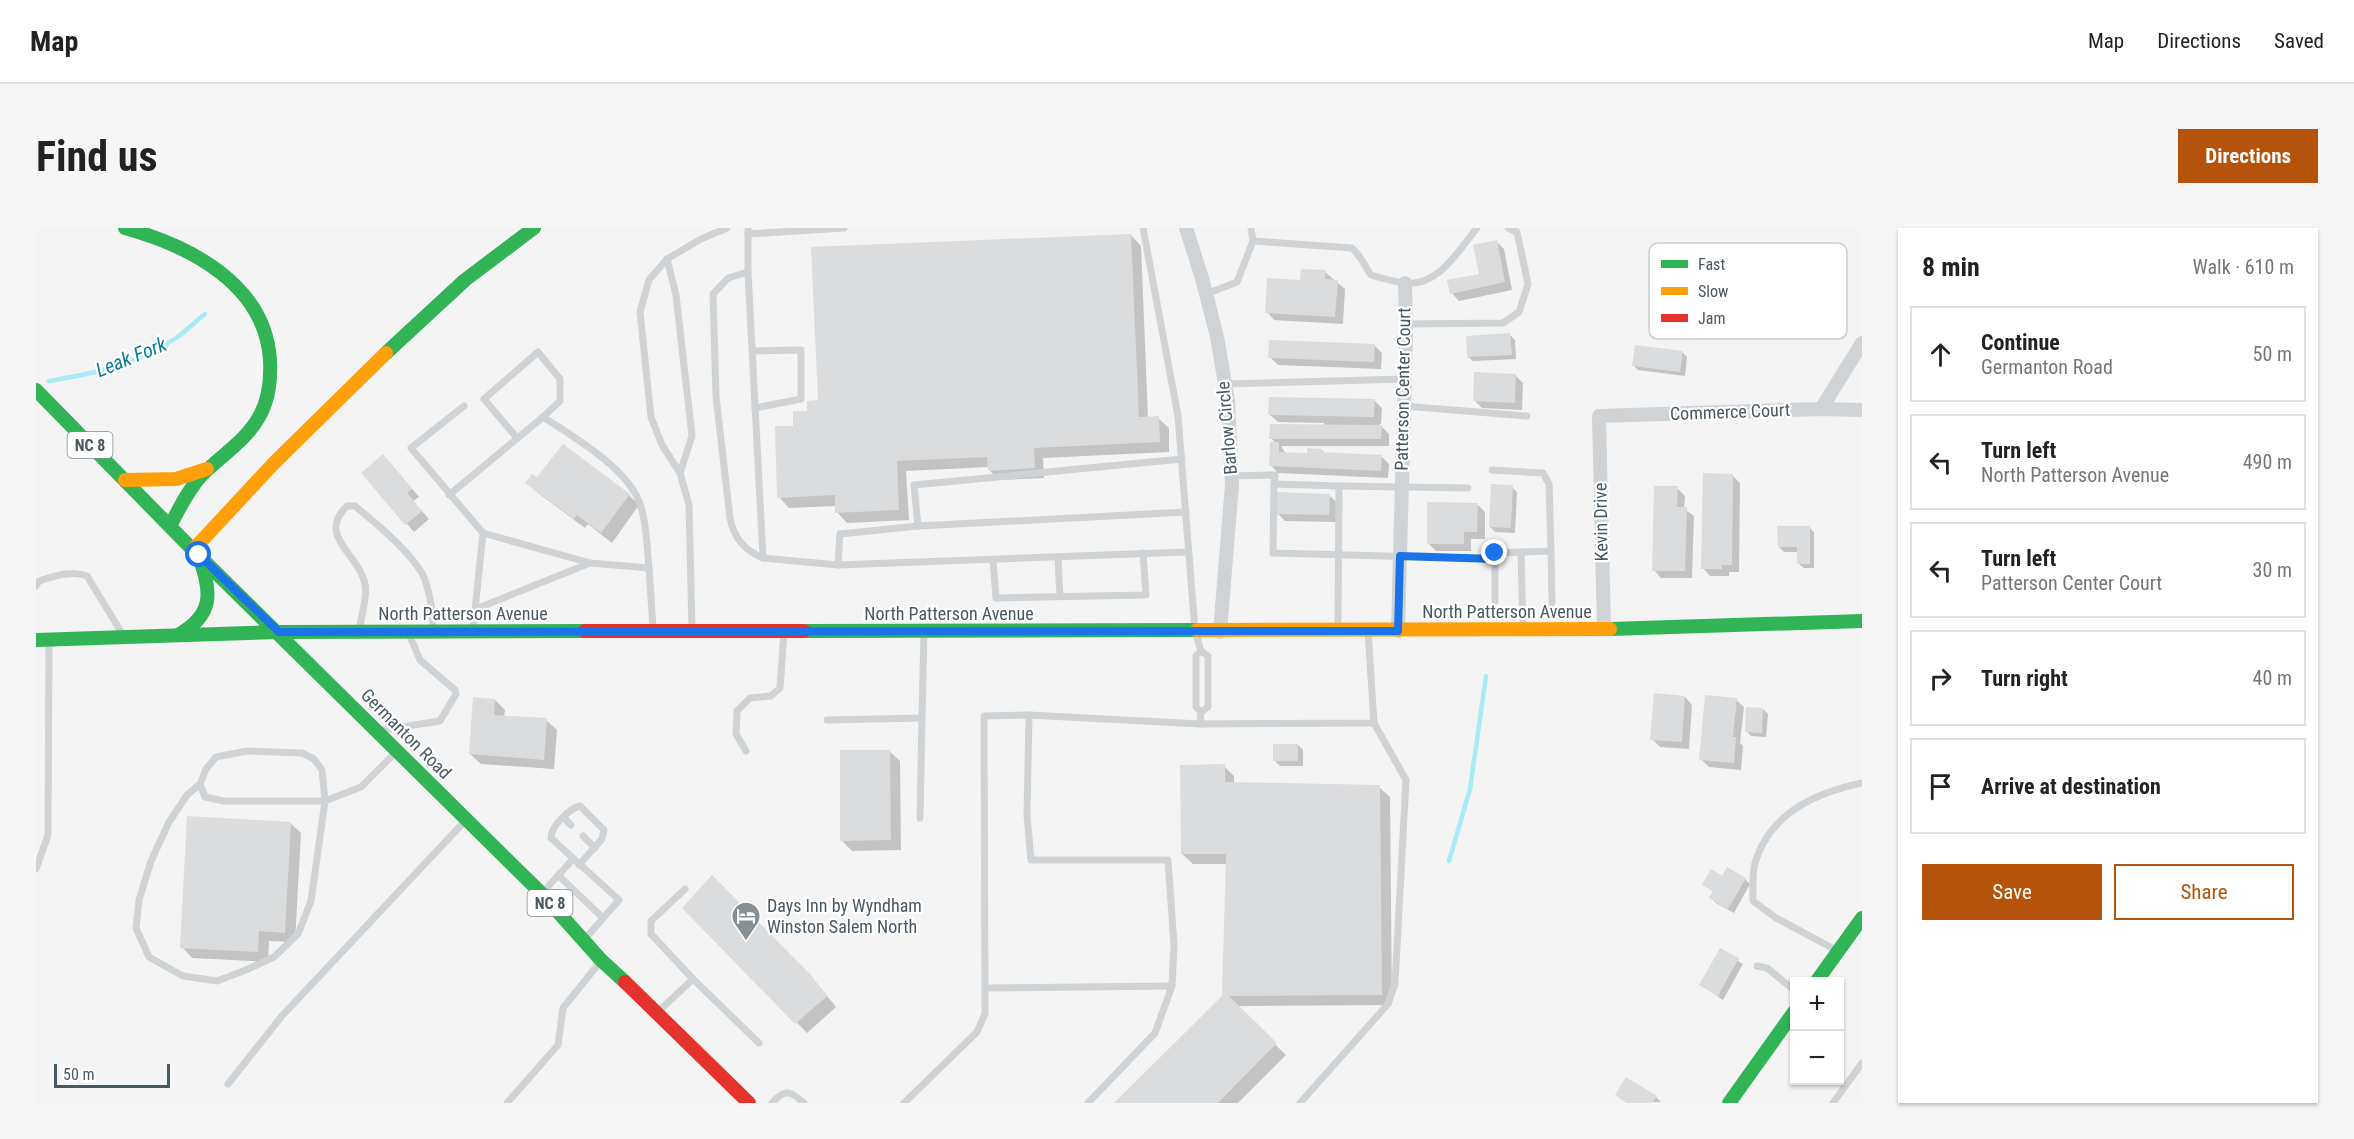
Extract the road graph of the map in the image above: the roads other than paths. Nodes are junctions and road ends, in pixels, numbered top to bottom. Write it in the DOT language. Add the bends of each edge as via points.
graph roads {
  1 [pos="125,228"];
  2 [pos="534,228"];
  3 [pos="727,228"];
  4 [pos="844,228"];
  5 [pos="1143,228"];
  6 [pos="1186,228"];
  7 [pos="1251,228"];
  8 [pos="1477,228"];
  9 [pos="1508,228"];
  10 [pos="748,231"];
  11 [pos="1253,241"];
  12 [pos="667,259"];
  13 [pos="748,272"];
  14 [pos="1405,284"];
  15 [pos="1206,294"];
  16 [pos="1406,324"];
  17 [pos="1862,343"];
  18 [pos="752,351"];
  19 [pos="1405,379"];
  20 [pos="1225,384"];
  21 [pos="36,390"];
  22 [pos="464,406"];
  23 [pos="1404,406"];
  24 [pos="755,408"];
  25 [pos="1821,409"];
  26 [pos="1862,410"];
  27 [pos="1527,416"];
  28 [pos="1599,416"];
  29 [pos="543,417"];
  30 [pos="517,438"];
  31 [pos="1182,459"];
  32 [pos="207,469"];
  33 [pos="1492,470"];
  34 [pos="680,474"];
  35 [pos="1232,476"];
  36 [pos="125,480"];
  37 [pos="1274,484"];
  38 [pos="1339,486"];
  39 [pos="1402,488"];
  40 [pos="1468,488"];
  41 [pos="449,495"];
  42 [pos="1186,512"];
  43 [pos="170,526"];
  44 [pos="918,526"];
  45 [pos="483,533"];
  46 [pos="1551,551"];
  47 [pos="196,552"];
  48 [pos="1187,552"];
  49 [pos="1521,552"];
  50 [pos="1143,553"];
  51 [pos="1339,556"];
  52 [pos="1400,556"];
  53 [pos="1058,557"];
  54 [pos="763,558"];
  55 [pos="1495,559"];
  56 [pos="993,560"];
  57 [pos="590,563"];
  58 [pos="838,565"];
  59 [pos="649,568"];
  60 [pos="36,586"];
  61 [pos="1060,596"];
  62 [pos="1495,601"];
  63 [pos="1552,603"];
  64 [pos="476,609"];
  65 [pos="1862,621"];
  66 [pos="1604,629"];
  67 [pos="1523,630"];
  68 [pos="653,631"];
  69 [pos="1195,631"];
  70 [pos="1338,631"];
  71 [pos="1368,631"];
  72 [pos="1398,631"];
  73 [pos="279,632"];
  74 [pos="359,632"];
  75 [pos="407,632"];
  76 [pos="433,632"];
  77 [pos="473,632"];
  78 [pos="693,632"];
  79 [pos="784,632"];
  80 [pos="924,632"];
  81 [pos="1220,632"];
  82 [pos="178,635"];
  83 [pos="124,637"];
  84 [pos="43,640"];
  85 [pos="1201,651"];
  86 [pos="1201,712"];
  87 [pos="1029,715"];
  88 [pos="922,718"];
  89 [pos="827,720"];
  90 [pos="1374,723"];
  91 [pos="1200,724"];
  92 [pos="377,731"];
  93 [pos="397,751"];
  94 [pos="746,751"];
  95 [pos="1862,783"];
  96 [pos="200,784"];
  97 [pos="325,801"];
  98 [pos="564,818"];
  99 [pos="920,818"];
  100 [pos="466,820"];
  101 [pos="571,825"];
  102 [pos="583,836"];
  103 [pos="595,848"];
  104 [pos="573,859"];
  105 [pos="579,865"];
  106 [pos="36,869"];
  107 [pos="558,875"];
  108 [pos="685,889"];
  109 [pos="542,894"];
  110 [pos="603,918"];
  111 [pos="1862,918"];
  112 [pos="584,940"];
  113 [pos="1838,952"];
  114 [pos="602,960"];
  115 [pos="1757,966"];
  116 [pos="1819,977"];
  117 [pos="693,979"];
  118 [pos="1172,986"];
  119 [pos="1790,987"];
  120 [pos="985,988"];
  121 [pos="658,1012"];
  122 [pos="1790,1018"];
  123 [pos="759,1043"];
  124 [pos="1862,1063"];
  125 [pos="228,1084"];
  126 [pos="507,1103"];
  127 [pos="750,1103"];
  128 [pos="772,1103"];
  129 [pos="804,1103"];
  130 [pos="904,1103"];
  131 [pos="1088,1103"];
  132 [pos="1300,1103"];
  133 [pos="1729,1103"];
  134 [pos="1833,1103"];
  1 -- 32 [label="main road" via="147,232 211,264 255,308 266,331 272,357 270,387 260,416 243,439"];
  2 -- 47 [label="main road" via="489,260 411,329 245,491"];
  3 -- 12 [label="lane"];
  4 -- 10 [label="lane"];
  5 -- 31 [label="lane" via="1178,416"];
  6 -- 15 [label="street, Barlow Circle"];
  7 -- 11 [label="lane"];
  8 -- 14 [label="lane" via="1451,261 1430,279"];
  9 -- 16 [label="lane" via="1517,232 1528,284 1519,312 1503,323"];
  10 -- 13 [label="lane"];
  11 -- 14 [label="lane, Patterson Center Court" via="1352,248 1371,275"];
  11 -- 15 [label="lane" via="1237,282"];
  12 -- 34 [label="lane" via="676,295 692,436"];
  12 -- 34 [label="lane" via="649,280 640,312 651,417"];
  13 -- 18 [label="lane"];
  13 -- 54 [label="lane" via="728,278 713,294 716,396 732,530 752,554"];
  14 -- 16 [label="street, Patterson Center Court"];
  15 -- 20 [label="street, Barlow Circle"];
  16 -- 19 [label="street, Patterson Center Court"];
  17 -- 25 [label="street"];
  18 -- 24 [label="lane"];
  18 -- 24 [label="lane" via="801,350 801,399"];
  19 -- 20 [label="lane"];
  19 -- 23 [label="street, Patterson Center Court"];
  20 -- 35 [label="street, Barlow Circle"];
  21 -- 36 [label="main road, Germanton Road / NC 8"];
  22 -- 41 [label="lane" via="411,448"];
  23 -- 27 [label="lane"];
  23 -- 39 [label="street, Patterson Center Court"];
  24 -- 54 [label="lane"];
  25 -- 26 [label="street, Commerce Court"];
  25 -- 28 [label="street, Commerce Court"];
  28 -- 66 [label="street, Kevin Drive"];
  29 -- 30 [label="lane"];
  29 -- 30 [label="lane" via="560,401 560,379 538,352 484,399"];
  29 -- 59 [label="lane" via="586,445 624,477 641,506"];
  30 -- 41 [label="lane"];
  31 -- 42 [label="lane"];
  31 -- 44 [label="lane" via="914,485"];
  32 -- 36 [label="main road" via="176,480"];
  32 -- 43 [label="main road" via="189,489"];
  33 -- 46 [label="lane" via="1543,473 1550,484"];
  34 -- 78 [label="lane" via="689,505"];
  35 -- 37 [label="lane" via="1275,475"];
  35 -- 81 [label="street, Barlow Circle"];
  36 -- 43 [label="main road, Germanton Road / NC 8"];
  37 -- 38 [label="lane"];
  37 -- 51 [label="lane" via="1273,553"];
  38 -- 39 [label="lane"];
  38 -- 51 [label="lane"];
  39 -- 40 [label="lane"];
  39 -- 52 [label="street, Patterson Center Court"];
  41 -- 45 [label="lane"];
  42 -- 44 [label="lane"];
  42 -- 48 [label="lane"];
  43 -- 47 [label="main road, Germanton Road / NC 8"];
  44 -- 58 [label="lane" via="840,534"];
  45 -- 57 [label="lane"];
  45 -- 64 [label="lane"];
  46 -- 49 [label="lane"];
  46 -- 63 [label="lane"];
  47 -- 73 [label="main road, Germanton Road / NC 8"];
  47 -- 82 [label="main road" via="205,571 209,600 197,623"];
  48 -- 50 [label="lane"];
  48 -- 69 [label="lane"];
  49 -- 55 [label="lane" via="1495,553"];
  49 -- 67 [label="lane"];
  50 -- 53 [label="lane"];
  50 -- 61 [label="lane" via="1146,595"];
  51 -- 52 [label="lane"];
  51 -- 70 [label="lane"];
  52 -- 55 [label="lane"];
  52 -- 72 [label="street, Patterson Center Court"];
  53 -- 56 [label="lane"];
  53 -- 61 [label="lane"];
  54 -- 58 [label="lane"];
  55 -- 62 [label="lane"];
  56 -- 58 [label="lane"];
  56 -- 61 [label="lane" via="996,598"];
  57 -- 59 [label="lane"];
  57 -- 64 [label="lane"];
  59 -- 68 [label="lane"];
  60 -- 83 [label="lane" via="39,581 61,574 87,576"];
  64 -- 77 [label="lane"];
  65 -- 66 [label="main road, North Patterson Avenue"];
  66 -- 67 [label="main road, North Patterson Avenue"];
  67 -- 72 [label="main road, North Patterson Avenue"];
  68 -- 77 [label="main road, North Patterson Avenue"];
  68 -- 78 [label="main road, North Patterson Avenue"];
  69 -- 80 [label="main road, North Patterson Avenue"];
  69 -- 81 [label="main road, North Patterson Avenue"];
  69 -- 85 [label="lane"];
  70 -- 71 [label="main road, North Patterson Avenue"];
  70 -- 81 [label="main road, North Patterson Avenue"];
  71 -- 72 [label="main road, North Patterson Avenue"];
  71 -- 90 [label="lane"];
  73 -- 74 [label="main road, North Patterson Avenue"];
  73 -- 82 [label="main road, North Patterson Avenue"];
  73 -- 92 [label="main road, Germanton Road / NC 8"];
  74 -- 75 [label="main road, North Patterson Avenue"];
  74 -- 76 [label="lane" via="366,584 339,539 335,523 347,506 355,506 378,525 420,568 433,608"];
  75 -- 76 [label="main road, North Patterson Avenue"];
  75 -- 92 [label="lane" via="420,660 456,694 440,721"];
  76 -- 77 [label="main road, North Patterson Avenue"];
  78 -- 79 [label="main road, North Patterson Avenue"];
  79 -- 80 [label="main road, North Patterson Avenue"];
  79 -- 94 [label="lane" via="780,688 771,696 750,698 737,711 736,734"];
  80 -- 88 [label="lane"];
  82 -- 83 [label="main road, North Patterson Avenue"];
  83 -- 84 [label="main road, North Patterson Avenue"];
  84 -- 106 [label="lane" via="48,835"];
  85 -- 86 [label="lane" via="1196,656 1196,707"];
  85 -- 86 [label="lane" via="1208,656 1208,706"];
  86 -- 91 [label="lane"];
  87 -- 91 [label="lane"];
  87 -- 118 [label="lane" via="1031,860 1168,860 1174,945"];
  87 -- 120 [label="lane" via="984,716"];
  88 -- 89 [label="lane"];
  88 -- 99 [label="lane"];
  90 -- 91 [label="lane"];
  90 -- 132 [label="lane" via="1406,780 1395,984 1388,1005"];
  92 -- 93 [label="main road, Germanton Road / NC 8"];
  93 -- 97 [label="lane" via="361,787"];
  93 -- 100 [label="main road, Germanton Road / NC 8"];
  95 -- 113 [label="lane" via="1809,800 1785,815 1755,864 1753,901"];
  96 -- 97 [label="lane" via="205,797 224,801"];
  96 -- 97 [label="lane" via="216,757 247,751 302,753 314,759 322,770"];
  96 -- 97 [label="lane" via="187,795 151,861 139,900 136,928 149,957 183,976 217,981 274,957 298,934 311,901"];
  98 -- 101 [label="lane"];
  98 -- 103 [label="lane" via="572,808 580,806 604,830"];
  98 -- 104 [label="lane" via="551,838"];
  100 -- 109 [label="main road, Germanton Road / NC 8"];
  100 -- 125 [label="lane" via="281,1017"];
  102 -- 103 [label="lane"];
  103 -- 105 [label="lane"];
  104 -- 105 [label="lane"];
  104 -- 107 [label="lane"];
  105 -- 110 [label="lane" via="619,900"];
  107 -- 109 [label="lane"];
  107 -- 110 [label="lane"];
  108 -- 117 [label="lane" via="651,921 650,928 651,934"];
  109 -- 112 [label="main road, Germanton Road / NC 8"];
  110 -- 112 [label="lane"];
  111 -- 113 [label="main road"];
  112 -- 114 [label="main road, Germanton Road / NC 8"];
  113 -- 116 [label="main road"];
  114 -- 121 [label="main road, Germanton Road / NC 8"];
  114 -- 126 [label="lane" via="563,1008 558,1046"];
  115 -- 119 [label="lane" via="1767,968"];
  117 -- 121 [label="lane"];
  117 -- 123 [label="lane"];
  118 -- 120 [label="lane"];
  118 -- 131 [label="lane" via="1155,1033"];
  120 -- 130 [label="lane" via="985,1014 977,1032"];
  121 -- 127 [label="main road, Germanton Road / NC 8"];
  122 -- 133 [label="main road"];
  124 -- 134 [label="lane"];
  128 -- 129 [label="lane" via="788,1093"];
}
